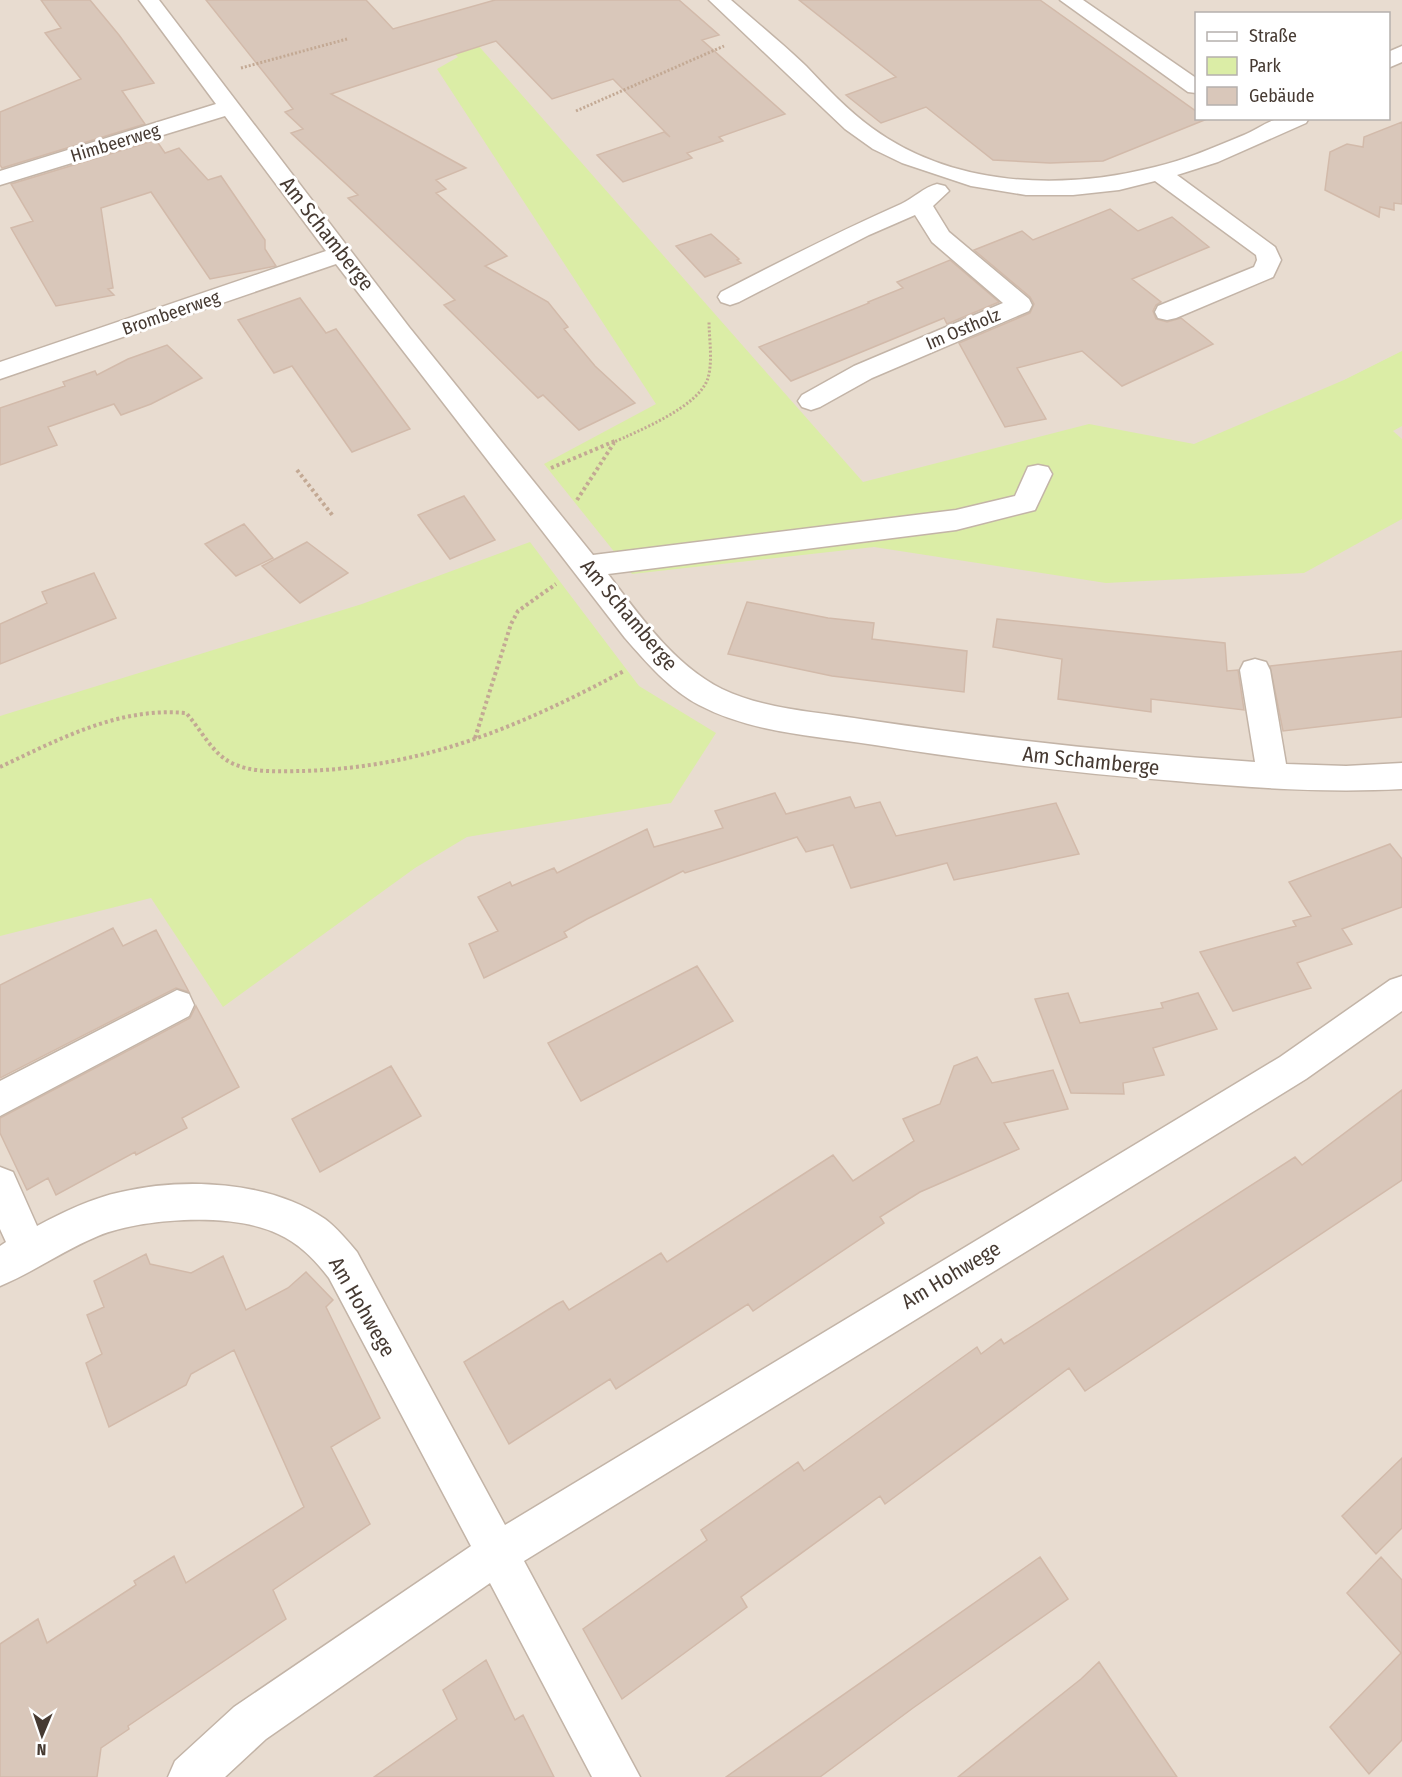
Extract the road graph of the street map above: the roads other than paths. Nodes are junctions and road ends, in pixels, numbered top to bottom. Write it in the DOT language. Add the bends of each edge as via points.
graph roads {
  1 [pos="149,0"];
  2 [pos="719,0"];
  3 [pos="1070,0"];
  4 [pos="1402,52"];
  5 [pos="1390,61"];
  6 [pos="1195,86"];
  7 [pos="230,107"];
  8 [pos="1245,120"];
  9 [pos="1294,120"];
  10 [pos="1265,135"];
  11 [pos="1160,174"];
  12 [pos="954,176"];
  13 [pos="0,178"];
  14 [pos="920,204"];
  15 [pos="342,254"];
  16 [pos="730,297"];
  17 [pos="1167,312"];
  18 [pos="0,372"];
  19 [pos="811,401"];
  20 [pos="1038,474"];
  21 [pos="587,566"];
  22 [pos="1255,670"];
  23 [pos="1402,776"];
  24 [pos="1273,777"];
  25 [pos="1402,990"];
  26 [pos="177,1005"];
  27 [pos="0,1099"];
  28 [pos="0,1185"];
  29 [pos="14,1259"];
  30 [pos="496,1554"];
  31 [pos="191,1777"];
  32 [pos="617,1777"];
  1 -- 7 [label="street, Am Schamberge"];
  2 -- 12 [label="street" via="873,140"];
  3 -- 6 [label="street"];
  4 -- 5 [label="street"];
  7 -- 13 [label="street, Himbeerweg"];
  7 -- 15 [label="street, Am Schamberge"];
  8 -- 10 [label="street"];
  9 -- 10 [label="street"];
  10 -- 11 [label="street"];
  11 -- 12 [label="street" via="1109,186 1062,190 1011,188"];
  11 -- 17 [label="street" via="1267,252 1269,260 1263,272"];
  12 -- 14 [label="street"];
  14 -- 16 [label="street"];
  14 -- 19 [label="street, Im Ostholz" via="940,237 1020,305 863,372"];
  15 -- 18 [label="street, Brombeerweg"];
  15 -- 21 [label="street, Am Schamberge" via="517,482"];
  20 -- 21 [label="street" via="1025,503 956,520"];
  21 -- 24 [label="street, Am Schamberge" via="657,654 693,687 726,704 773,717 1066,760"];
  22 -- 24 [label="street"];
  23 -- 24 [label="street, Am Schamberge"];
  25 -- 30 [label="street, Am Hohwege" via="1293,1068"];
  26 -- 27 [label="street"];
  28 -- 29 [label="street, Am Hohwege"];
  29 -- 30 [label="street, Am Hohwege" via="72,1228 122,1210 174,1203 238,1206 277,1215 301,1226 343,1264"];
  30 -- 31 [label="street, Am Hohwege" via="250,1723"];
  30 -- 32 [label="street, Am Hohwege"];
}
